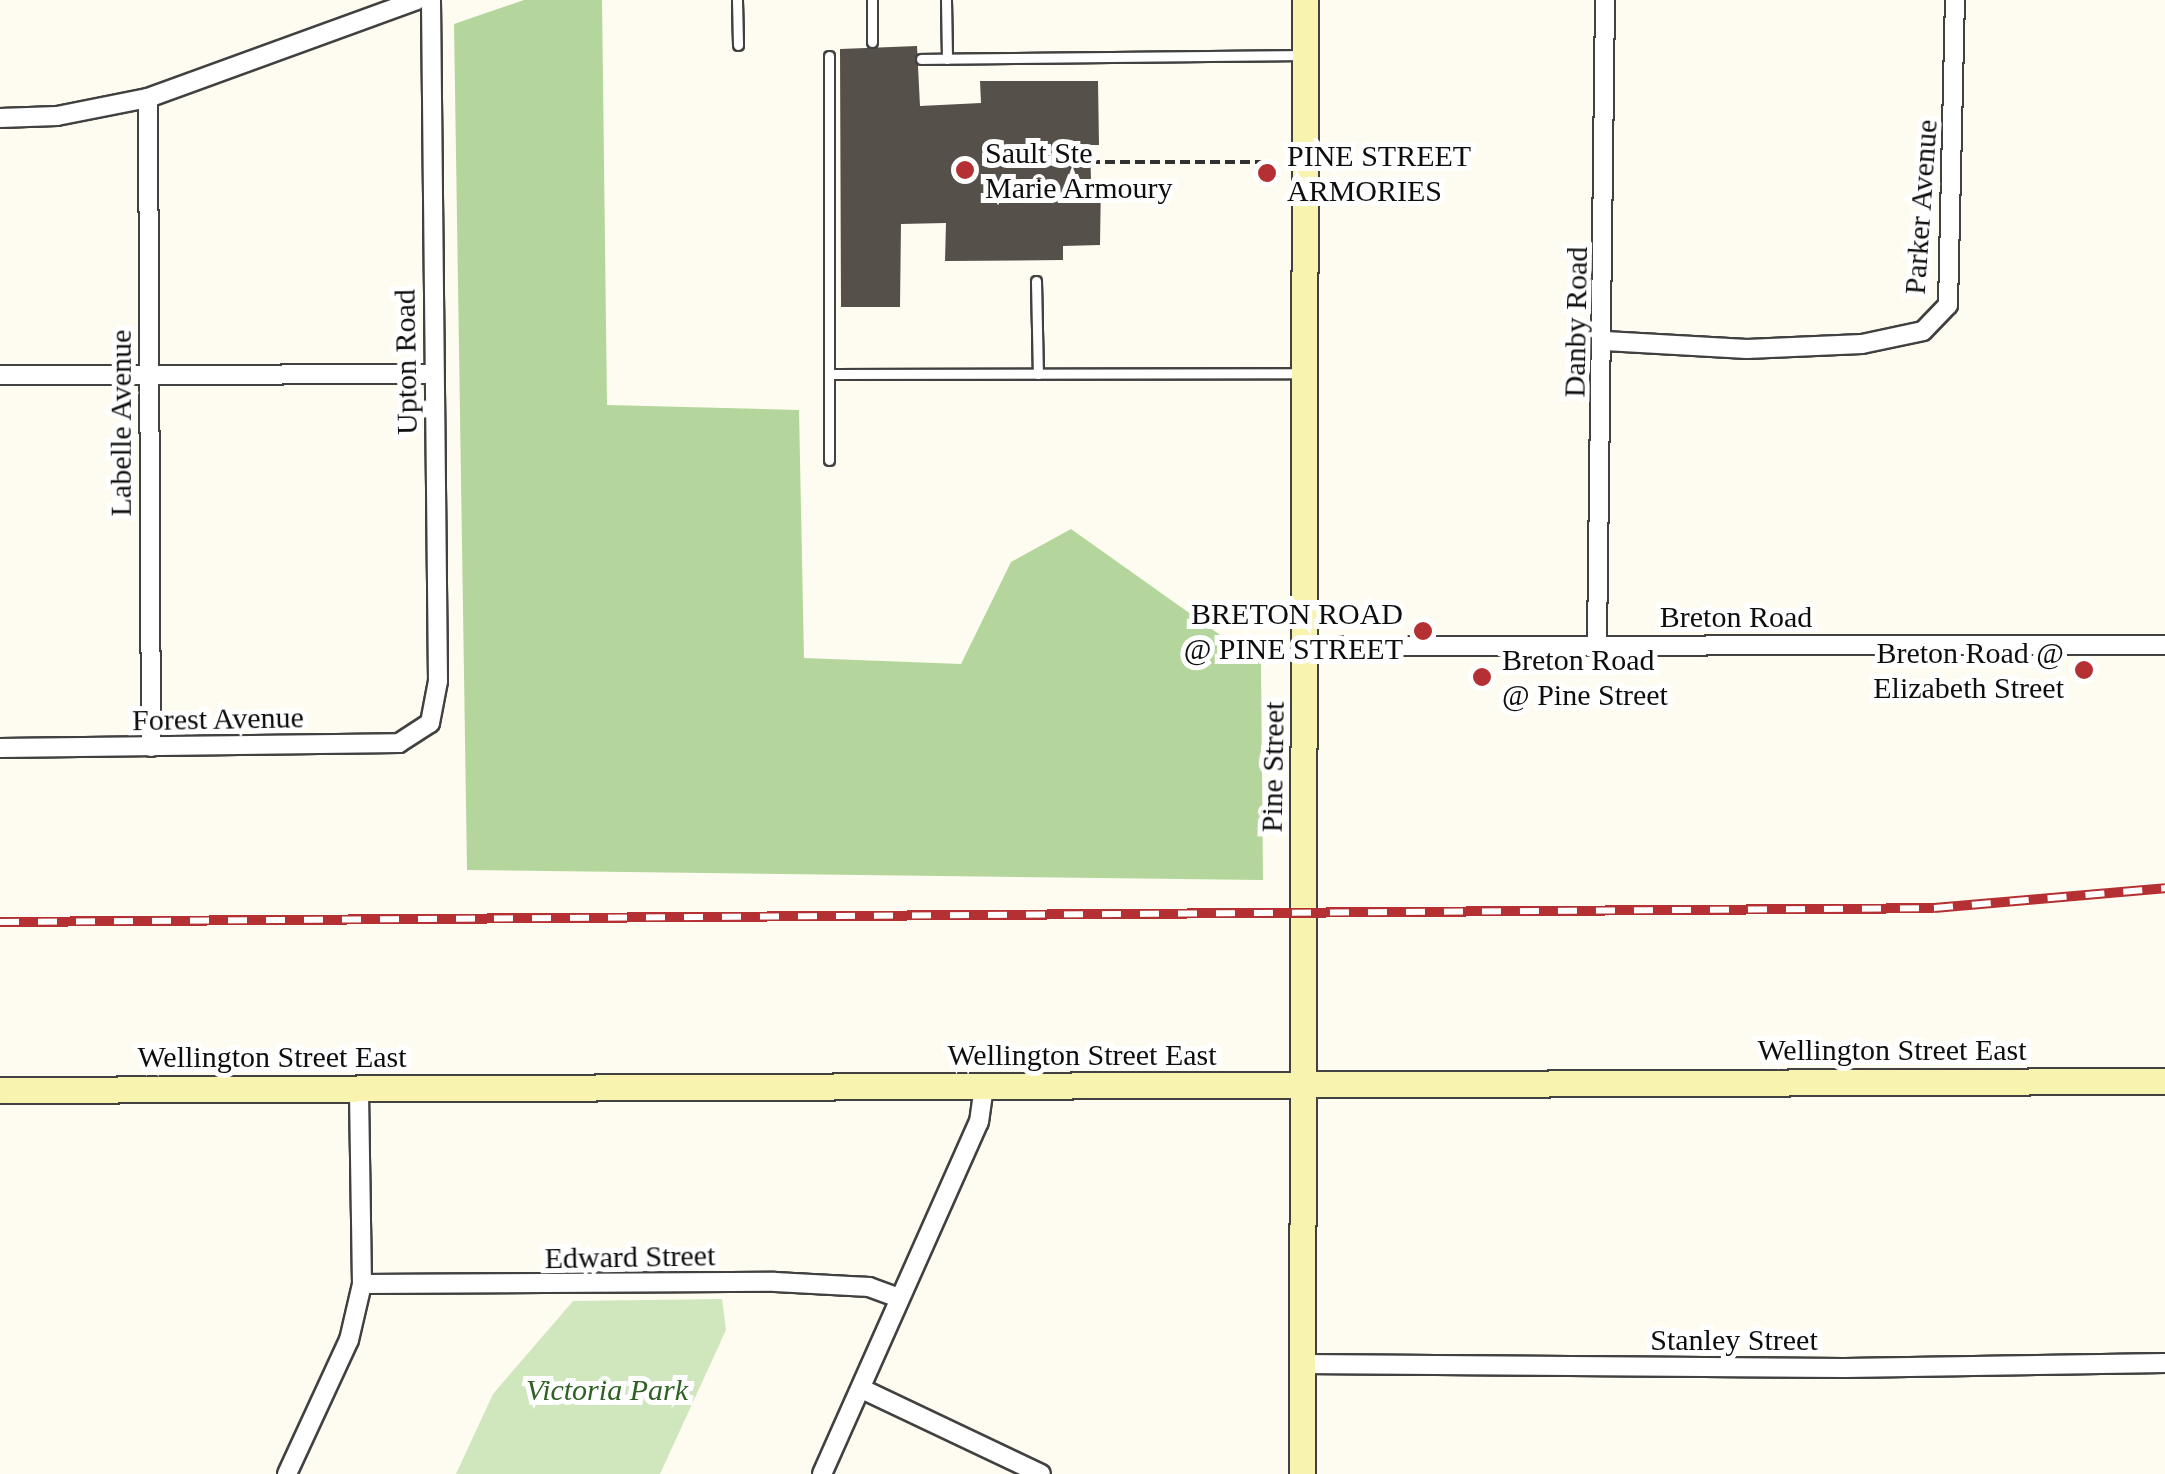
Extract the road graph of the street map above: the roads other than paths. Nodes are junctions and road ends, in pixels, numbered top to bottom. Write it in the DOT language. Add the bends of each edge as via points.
graph roads {
  1 [pos="417,0"];
  2 [pos="431,0"];
  3 [pos="737,0"];
  4 [pos="872,0"];
  5 [pos="946,0"];
  6 [pos="1305,0"];
  7 [pos="1604,0"];
  8 [pos="1955,0"];
  9 [pos="872,42"];
  10 [pos="738,46"];
  11 [pos="1305,55"];
  12 [pos="829,56"];
  13 [pos="947,58"];
  14 [pos="921,59"];
  15 [pos="148,98"];
  16 [pos="0,118"];
  17 [pos="1036,281"];
  18 [pos="1604,341"];
  19 [pos="1305,372"];
  20 [pos="148,374"];
  21 [pos="433,374"];
  22 [pos="830,374"];
  23 [pos="1038,374"];
  24 [pos="0,375"];
  25 [pos="829,460"];
  26 [pos="1597,644"];
  27 [pos="2165,645"];
  28 [pos="1306,646"];
  29 [pos="430,722"];
  30 [pos="151,747"];
  31 [pos="0,748"];
  32 [pos="2165,1082"];
  33 [pos="1303,1086"];
  34 [pos="984,1088"];
  35 [pos="359,1089"];
  36 [pos="0,1090"];
  37 [pos="362,1284"];
  38 [pos="896,1297"];
  39 [pos="2165,1363"];
  40 [pos="1302,1364"];
  41 [pos="862,1389"];
  42 [pos="287,1474"];
  43 [pos="822,1474"];
  44 [pos="1041,1474"];
  45 [pos="1302,1474"];
  1 -- 15 [label="street"];
  2 -- 21 [label="street, Upton Road"];
  3 -- 10 [label="lane"];
  4 -- 9 [label="lane"];
  5 -- 13 [label="lane"];
  6 -- 11 [label="main road, Pine Street"];
  7 -- 18 [label="street, Danby Road"];
  8 -- 18 [label="street, Parker Avenue" via="1948,304 1923,331 1862,344 1747,349"];
  11 -- 13 [label="lane"];
  11 -- 19 [label="main road, Pine Street"];
  12 -- 22 [label="lane"];
  13 -- 14 [label="lane"];
  15 -- 16 [label="street" via="56,116"];
  15 -- 20 [label="street, Labelle Avenue"];
  17 -- 23 [label="lane"];
  18 -- 26 [label="street, Danby Road"];
  19 -- 23 [label="lane"];
  19 -- 28 [label="main road, Pine Street"];
  20 -- 21 [label="street"];
  20 -- 24 [label="street"];
  20 -- 30 [label="street, Labelle Avenue"];
  21 -- 29 [label="street, Upton Road" via="438,680"];
  22 -- 23 [label="lane"];
  22 -- 25 [label="lane"];
  26 -- 27 [label="street, Breton Road"];
  26 -- 28 [label="street, Breton Road"];
  28 -- 33 [label="main road, Pine Street"];
  29 -- 30 [label="street, Forest Avenue" via="399,743"];
  30 -- 31 [label="street, Forest Avenue"];
  32 -- 33 [label="main road, Wellington Street East"];
  33 -- 34 [label="main road, Wellington Street East"];
  33 -- 40 [label="main road, Pine Street"];
  34 -- 35 [label="main road, Wellington Street East"];
  34 -- 38 [label="street" via="979,1122"];
  35 -- 36 [label="main road, Wellington Street East"];
  35 -- 37 [label="street"];
  37 -- 38 [label="street, Edward Street" via="775,1282 869,1286"];
  37 -- 42 [label="street" via="349,1340"];
  38 -- 41 [label="street"];
  39 -- 40 [label="street, Stanley Street"];
  40 -- 45 [label="main road, Pine Street"];
  41 -- 43 [label="street"];
  41 -- 44 [label="street"];
}
